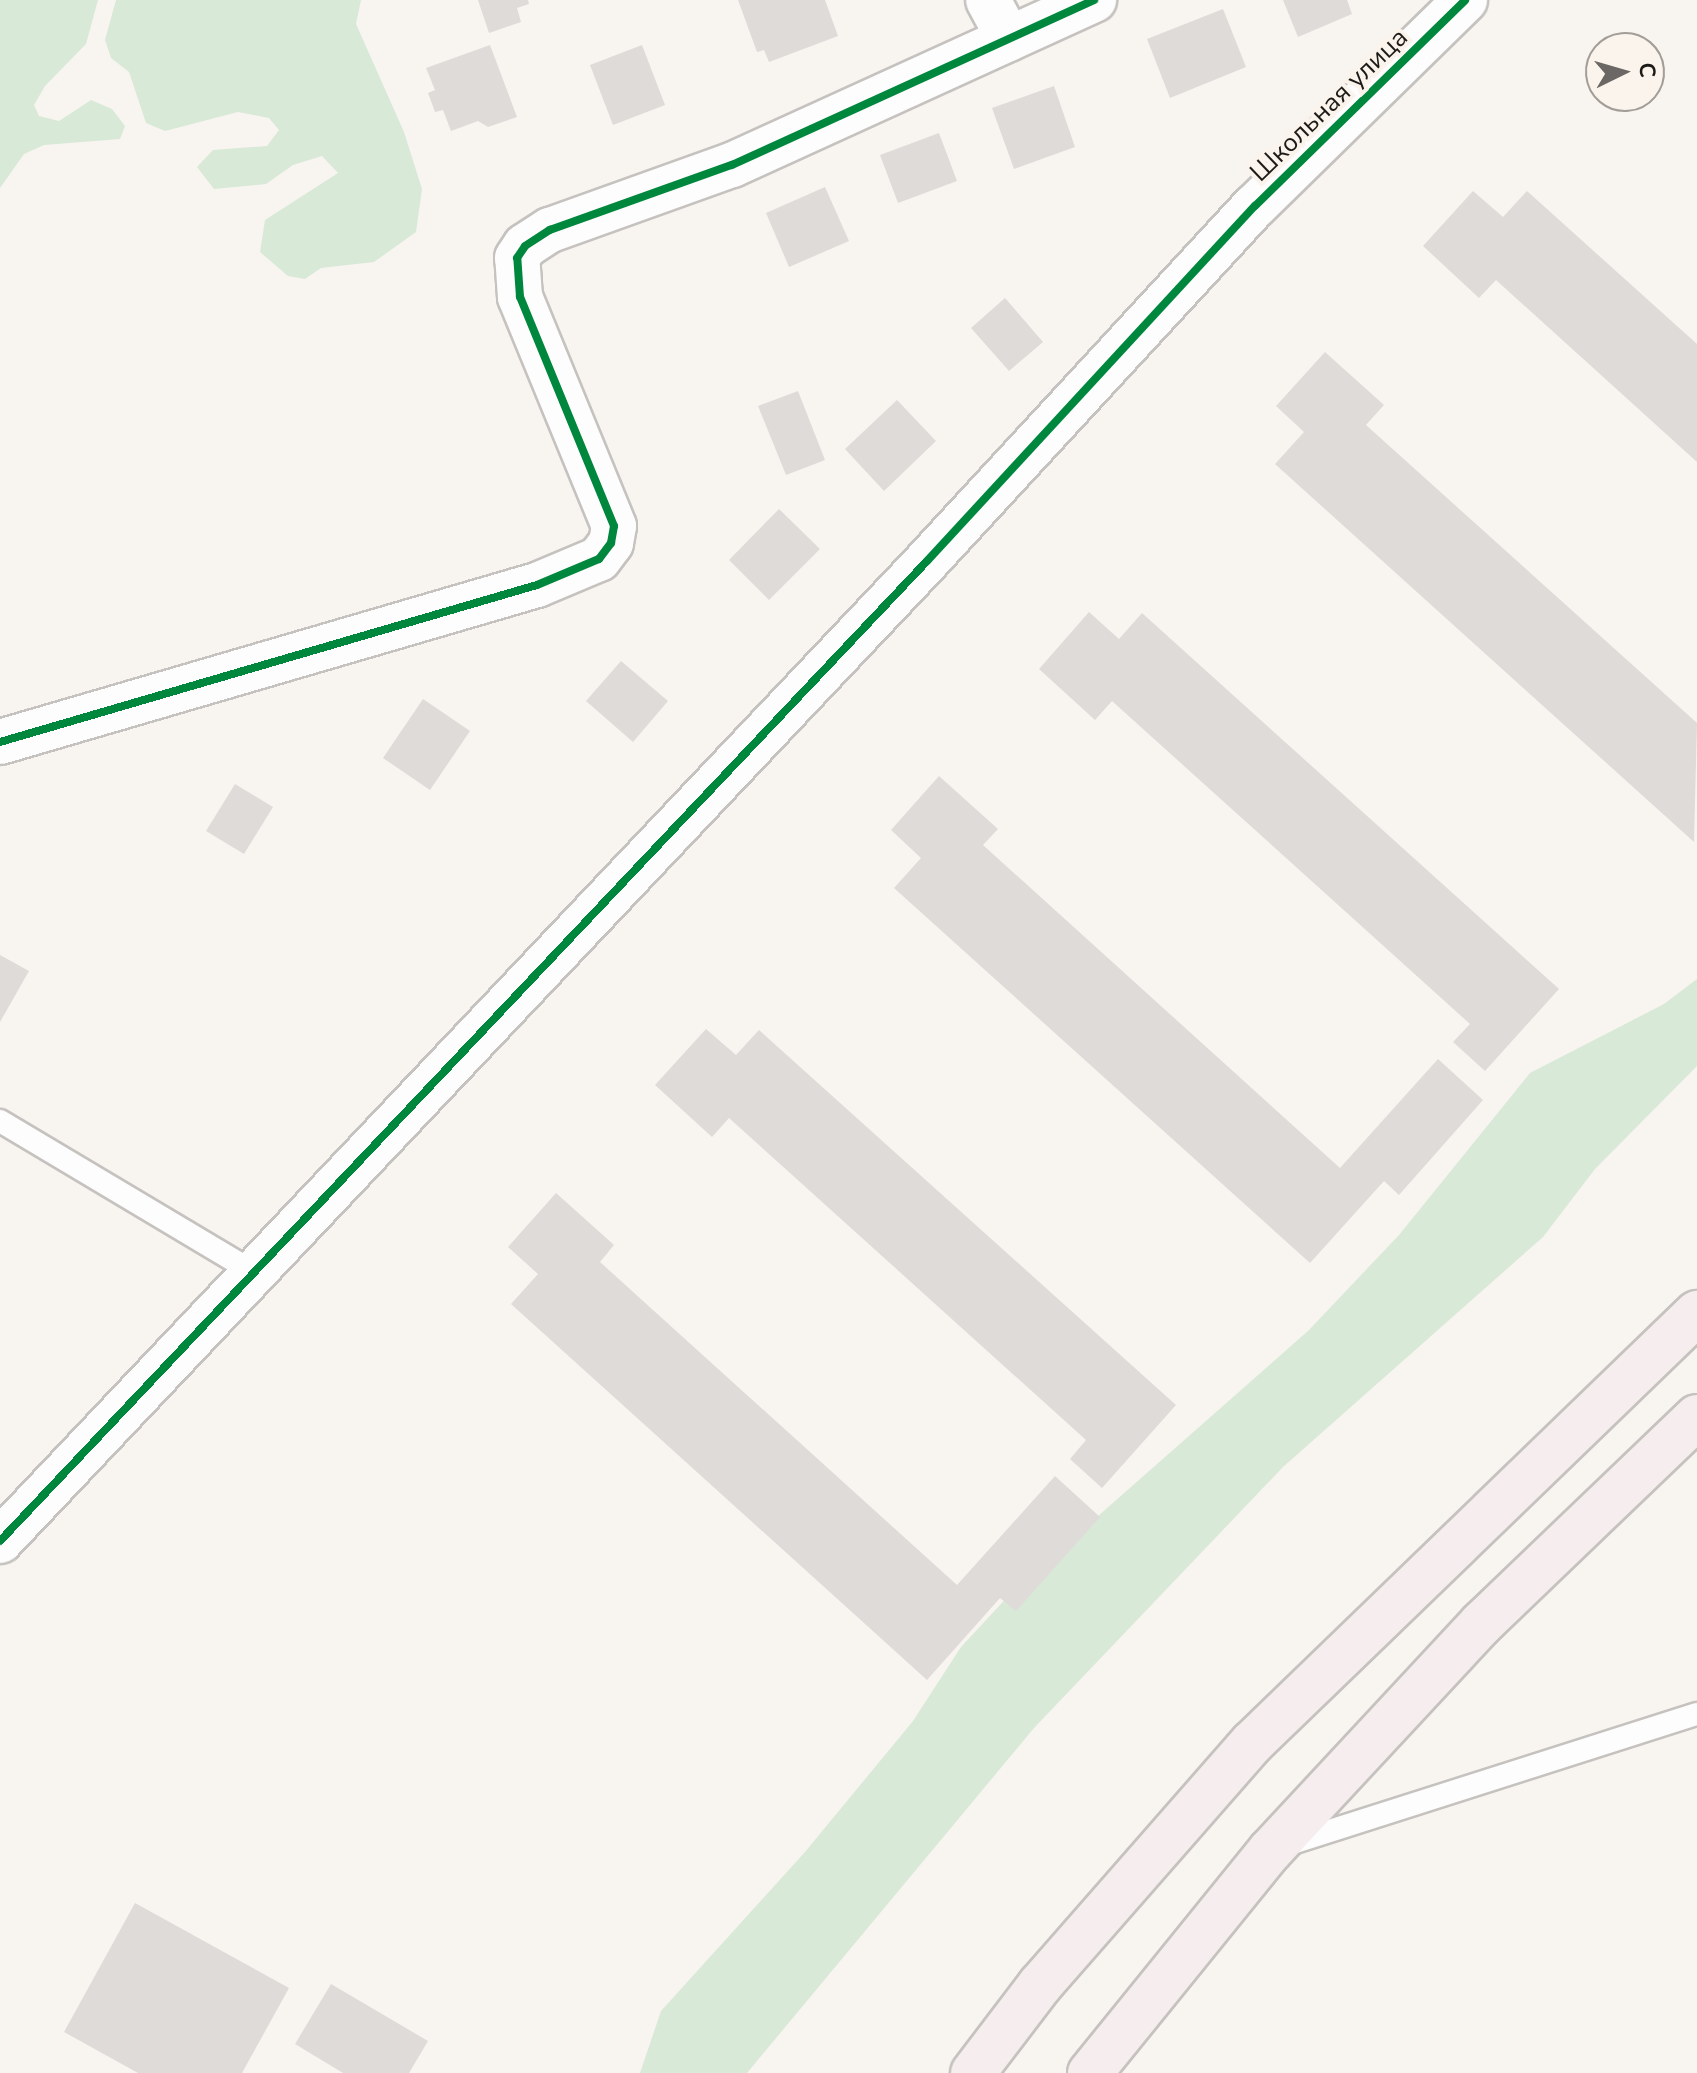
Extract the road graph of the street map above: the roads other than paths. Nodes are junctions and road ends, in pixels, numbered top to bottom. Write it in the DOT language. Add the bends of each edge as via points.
graph roads {
  1 [pos="988,0"];
  2 [pos="1094,0"];
  3 [pos="1465,0"];
  4 [pos="1009,39"];
  5 [pos="0,742"];
  6 [pos="0,1121"];
  7 [pos="255,1273"];
  8 [pos="1697,1313"];
  9 [pos="1697,1417"];
  10 [pos="0,1541"];
  11 [pos="1697,1714"];
  12 [pos="1270,1851"];
  13 [pos="973,2073"];
  14 [pos="1090,2073"];
  1 -- 4 [label="street"];
  2 -- 4 [label="street"];
  3 -- 7 [label="street, Школьная улица" via="1255,206"];
  4 -- 5 [label="street" via="732,165 550,230 525,246 517,258 520,297 614,526 611,543 599,559 537,585"];
  6 -- 7 [label="lane"];
  7 -- 10 [label="street, Школьная улица"];
  8 -- 13 [label="main road" via="1252,1743 1040,1985"];
  9 -- 12 [label="main road" via="1481,1624"];
  11 -- 12 [label="lane"];
  12 -- 14 [label="main road"];
}
